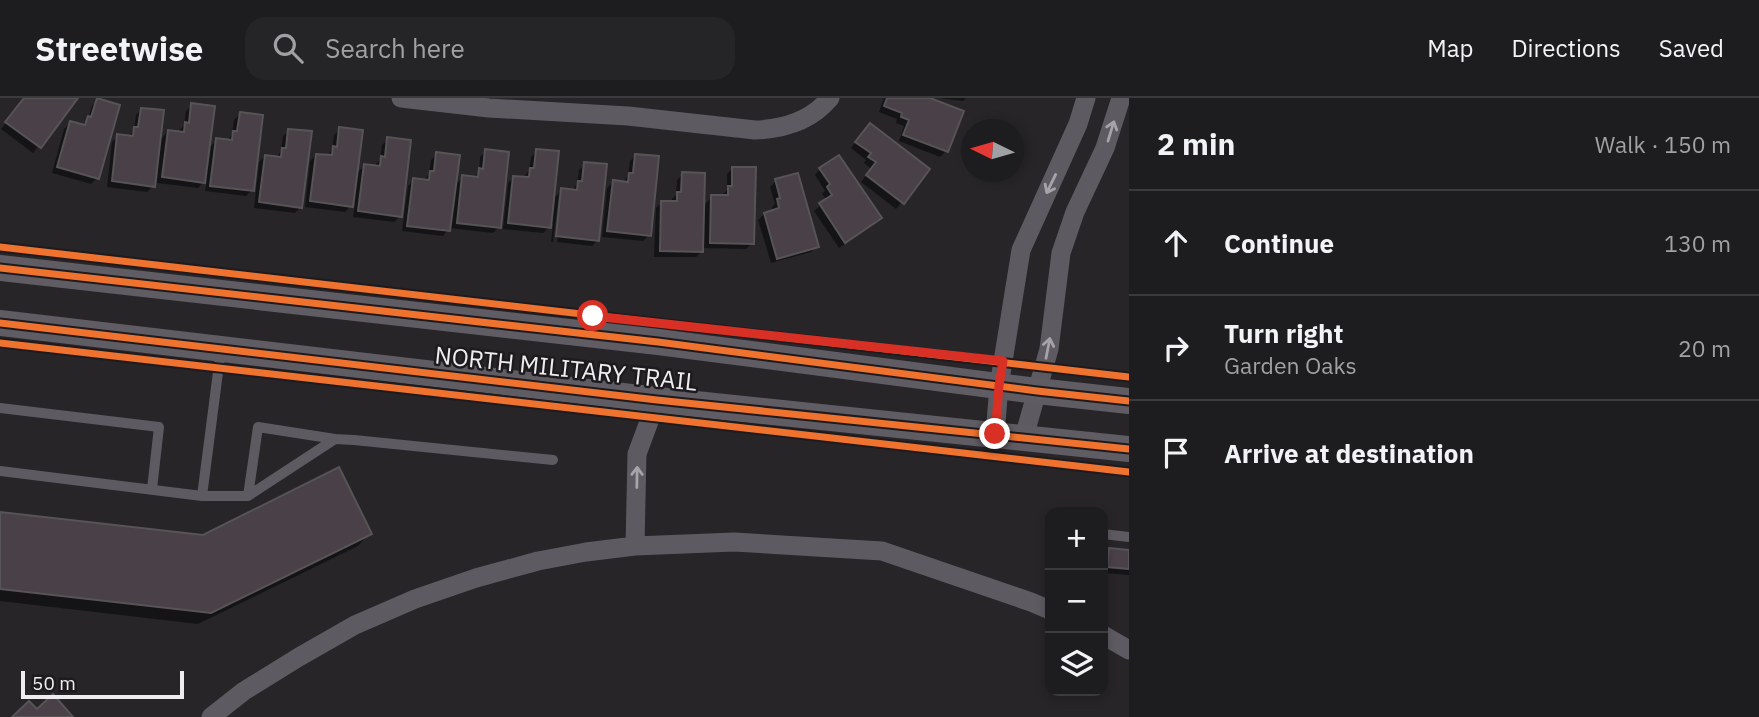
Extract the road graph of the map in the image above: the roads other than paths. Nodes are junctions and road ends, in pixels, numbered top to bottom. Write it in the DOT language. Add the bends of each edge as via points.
graph roads {
  1 [pos="401,98"];
  2 [pos="830,98"];
  3 [pos="1086,98"];
  4 [pos="1121,98"];
  5 [pos="0,268"];
  6 [pos="0,323"];
  7 [pos="221,349"];
  8 [pos="999,386"];
  9 [pos="1037,391"];
  10 [pos="657,400"];
  11 [pos="1129,401"];
  12 [pos="0,408"];
  13 [pos="995,434"];
  14 [pos="1024,437"];
  15 [pos="335,439"];
  16 [pos="1129,449"];
  17 [pos="552,460"];
  18 [pos="0,471"];
  19 [pos="152,489"];
  20 [pos="202,496"];
  21 [pos="248,496"];
  22 [pos="1108,535"];
  23 [pos="1129,537"];
  24 [pos="635,546"];
  25 [pos="1045,608"];
  26 [pos="1108,638"];
  27 [pos="1129,650"];
  28 [pos="211,717"];
  1 -- 2 [label="street" via="755,130 803,120"];
  3 -- 8 [label="street, one-way" via="1079,124 1021,250"];
  9 -- 4 [label="street, one-way" via="1049,349 1061,253"];
  5 -- 8 [label="main road, NORTH MILITARY TRAIL" via="658,342"];
  6 -- 7 [label="main road, NORTH MILITARY TRAIL"];
  7 -- 10 [label="main road, NORTH MILITARY TRAIL"];
  7 -- 20 [label="lane"];
  8 -- 9 [label="main road, NORTH MILITARY TRAIL"];
  8 -- 13 [label="street"];
  9 -- 11 [label="main road, NORTH MILITARY TRAIL"];
  9 -- 14 [label="street"];
  10 -- 13 [label="main road, NORTH MILITARY TRAIL"];
  24 -- 10 [label="street, one-way" via="637,454"];
  12 -- 19 [label="lane" via="159,427"];
  13 -- 14 [label="main road, NORTH MILITARY TRAIL"];
  14 -- 16 [label="main road, NORTH MILITARY TRAIL"];
  15 -- 17 [label="lane"];
  15 -- 21 [label="lane"];
  15 -- 21 [label="lane" via="258,427"];
  18 -- 19 [label="lane"];
  19 -- 20 [label="lane"];
  20 -- 21 [label="lane"];
  22 -- 23 [label="lane"];
  24 -- 25 [label="street" via="734,542 882,551"];
  24 -- 28 [label="street" via="538,561 415,599 299,656"];
  26 -- 27 [label="street"];
}
